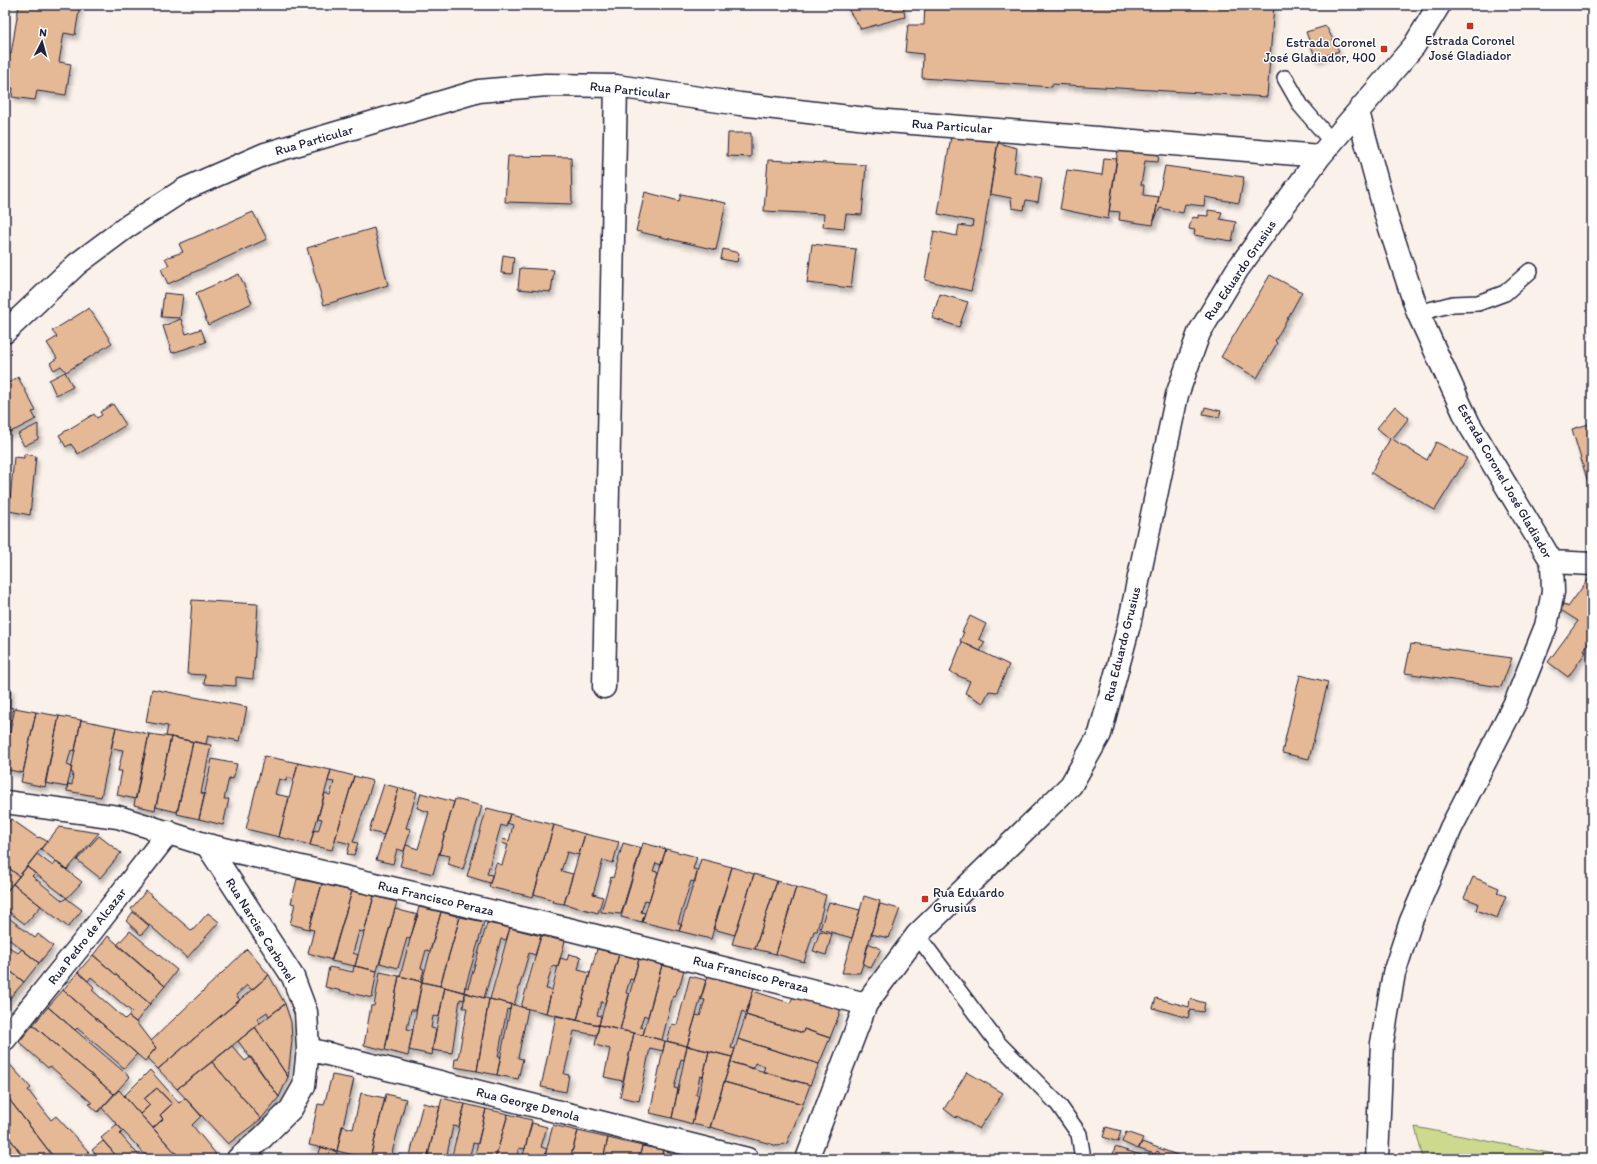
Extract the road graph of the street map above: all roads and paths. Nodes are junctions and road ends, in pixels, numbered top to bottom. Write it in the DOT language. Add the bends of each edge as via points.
graph roads {
  1 [pos="1439,5"];
  2 [pos="1285,78"];
  3 [pos="616,86"];
  4 [pos="1358,112"];
  5 [pos="1326,149"];
  6 [pos="1530,271"];
  7 [pos="1418,313"];
  8 [pos="5,332"];
  9 [pos="1552,562"];
  10 [pos="1592,564"];
  11 [pos="604,687"];
  12 [pos="5,802"];
  13 [pos="169,832"];
  14 [pos="206,845"];
  15 [pos="918,935"];
  16 [pos="866,1004"];
  17 [pos="5,1039"];
  18 [pos="308,1049"];
  19 [pos="238,1159"];
  20 [pos="747,1159"];
  21 [pos="807,1159"];
  22 [pos="1083,1159"];
  23 [pos="1377,1159"];
  1 -- 4 [label="street" via="1414,46"];
  2 -- 5 [label="lane"];
  3 -- 5 [label="street, Rua Particular" via="875,120"];
  3 -- 8 [label="street, Rua Particular" via="546,85 479,91 265,154 185,189 128,226 77,264"];
  3 -- 11 [label="street"];
  4 -- 5 [label="street, Rua Eduardo Grusius"];
  4 -- 7 [label="street, Estrada Coronel José Gladiador"];
  5 -- 15 [label="street, Rua Eduardo Grusius" via="1237,270 1199,333 1177,395 1129,625 1100,734 1071,785"];
  6 -- 7 [label="lane" via="1504,293 1478,303 1453,304"];
  7 -- 9 [label="street, Estrada Coronel José Gladiador" via="1469,424"];
  9 -- 10 [label="street"];
  9 -- 23 [label="street, Estrada Coronel José Gladiador" via="1552,592 1543,633 1516,701 1451,828 1411,921 1394,973 1382,1043"];
  12 -- 13 [label="street, Rua Francisco Peraza" via="118,818"];
  13 -- 14 [label="street, Rua Francisco Peraza"];
  13 -- 17 [label="street, Rua Pedro de Alcazar"];
  14 -- 16 [label="street, Rua Francisco Peraza" via="580,932"];
  14 -- 18 [label="street, Rua Narcise Carbonel" via="293,977 306,1012"];
  15 -- 16 [label="street, Rua Eduardo Grusius"];
  15 -- 22 [label="lane" via="997,1042 1058,1104 1078,1134"];
  16 -- 21 [label="street, Rua Eduardo Grusius"];
  18 -- 19 [label="street, Rua Narcise Carbonel" via="304,1086 291,1109"];
  18 -- 20 [label="street, Rua George Denola"];
}
